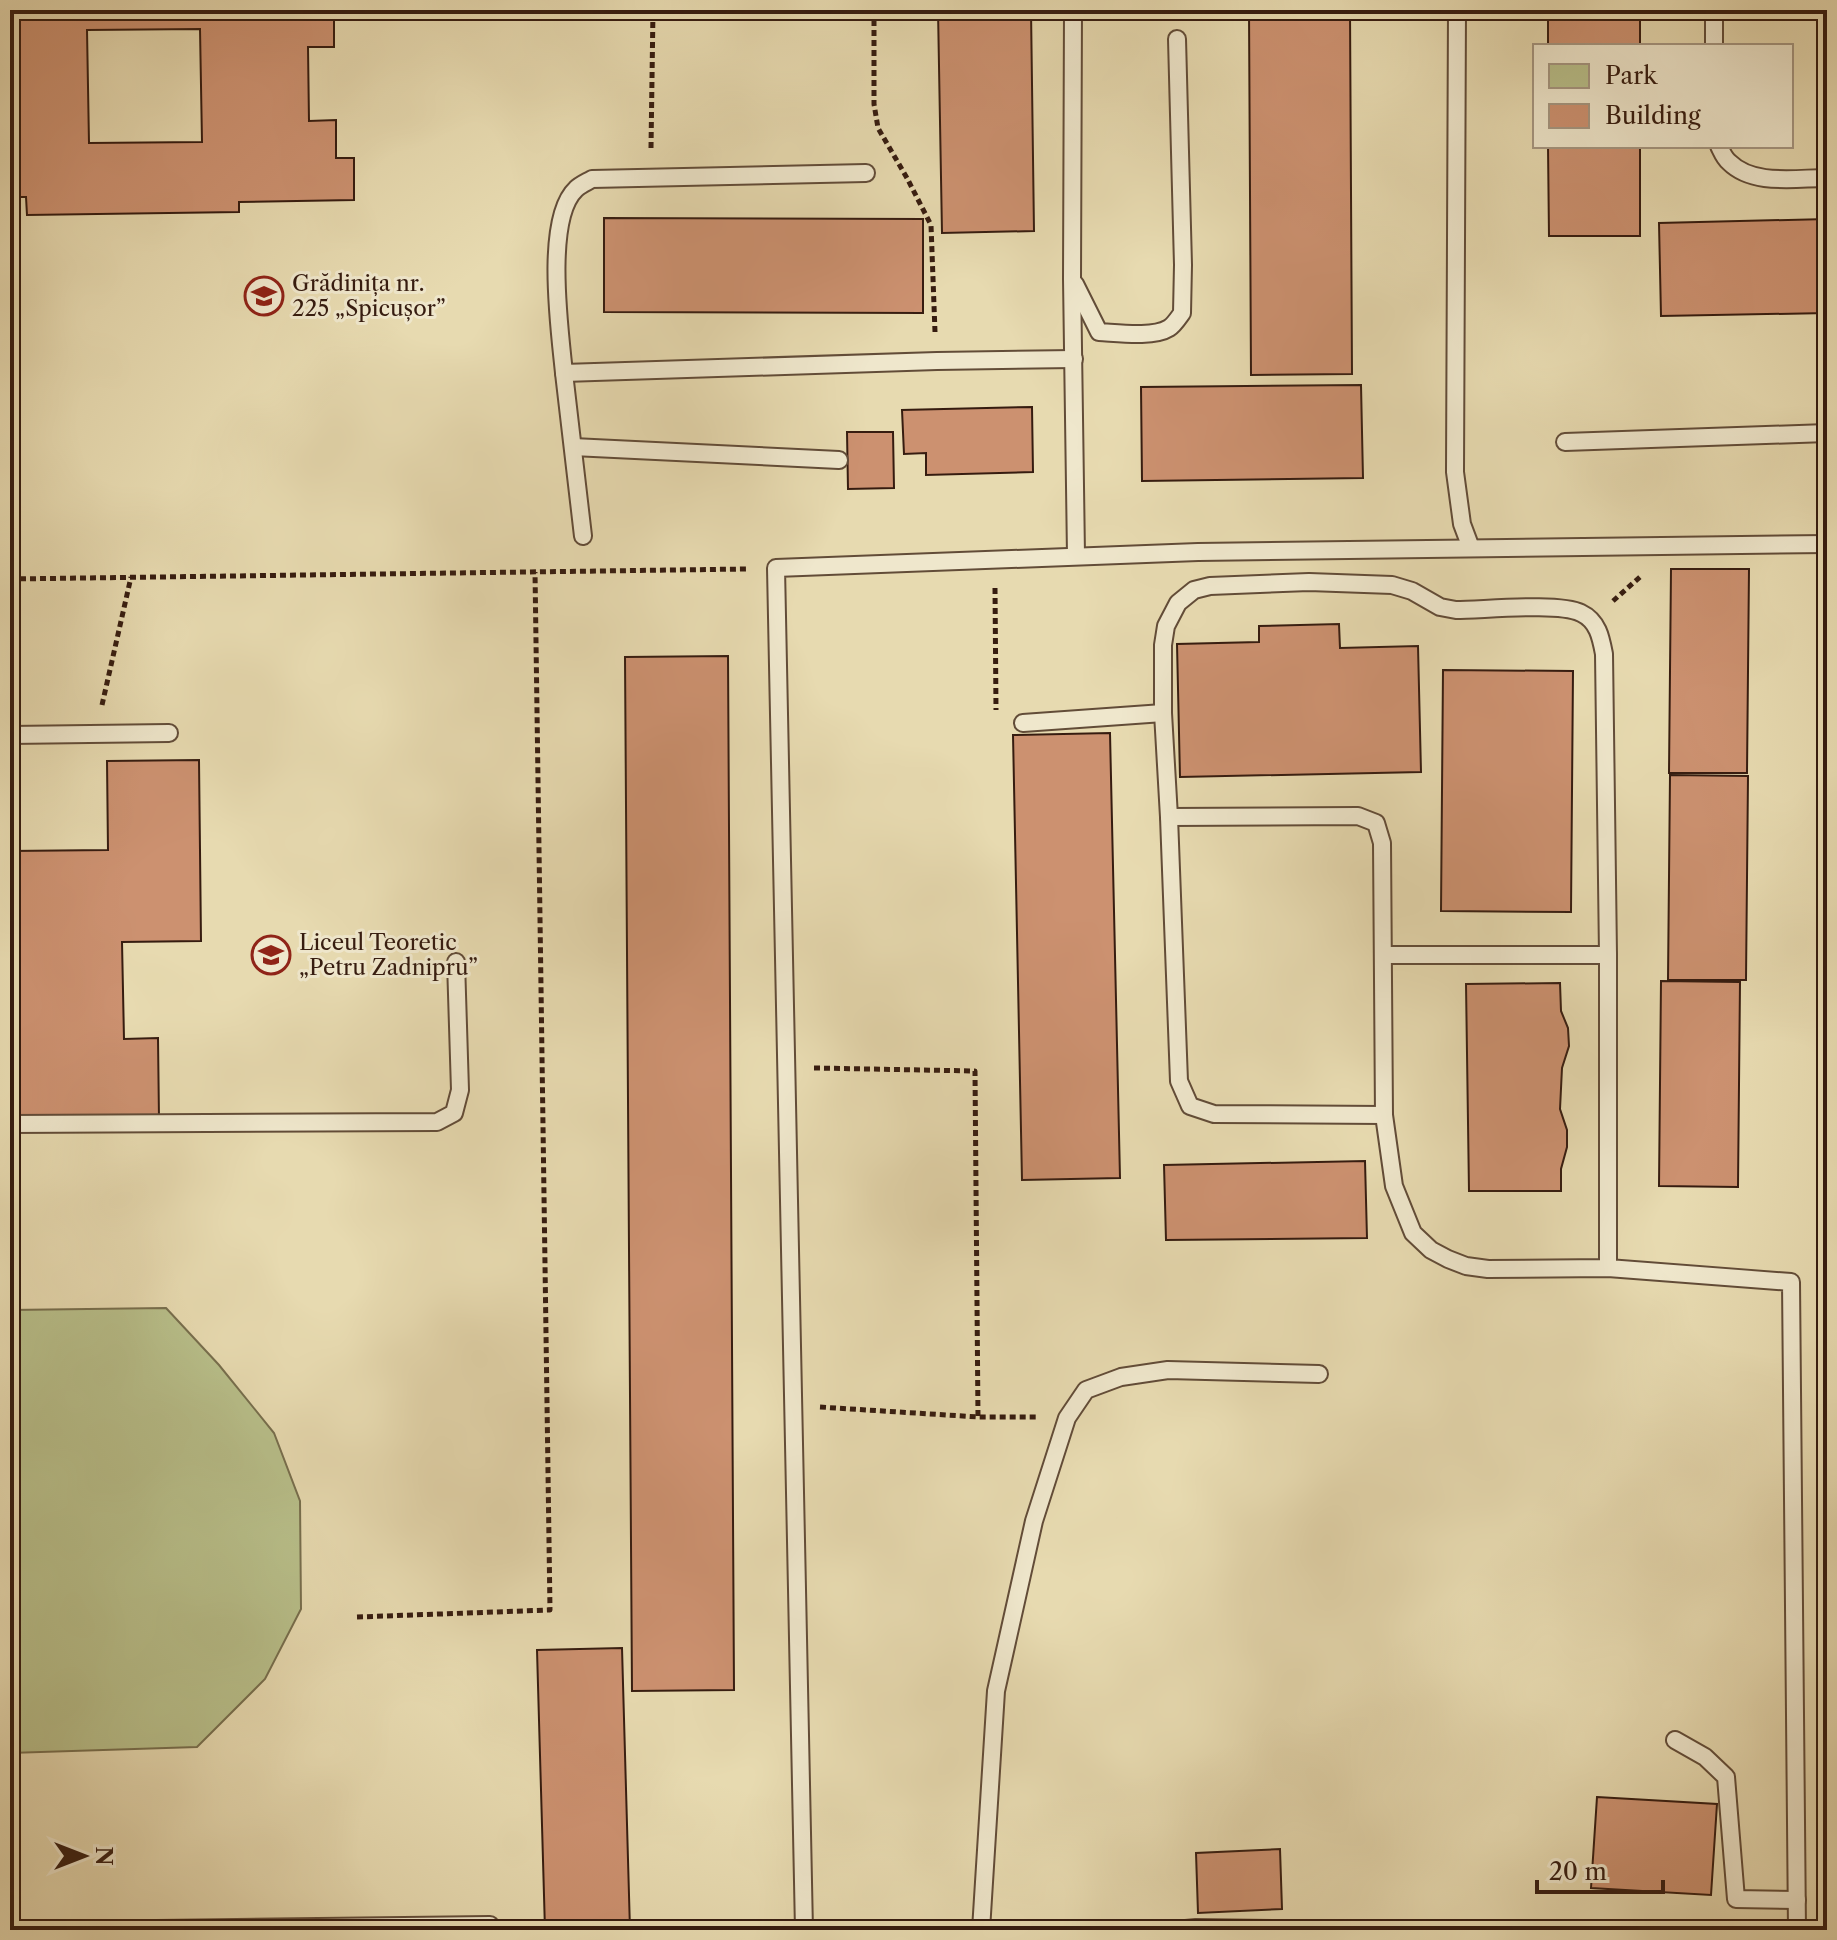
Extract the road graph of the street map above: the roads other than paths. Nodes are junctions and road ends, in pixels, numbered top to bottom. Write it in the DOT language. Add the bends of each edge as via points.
graph roads {
  1 [pos="1073,10"];
  2 [pos="1457,10"];
  3 [pos="1714,10"];
  4 [pos="1177,39"];
  5 [pos="1714,44"];
  6 [pos="1720,148"];
  7 [pos="866,173"];
  8 [pos="1827,178"];
  9 [pos="1072,279"];
  10 [pos="1074,359"];
  11 [pos="564,373"];
  12 [pos="1827,433"];
  13 [pos="1565,442"];
  14 [pos="573,447"];
  15 [pos="839,460"];
  16 [pos="583,536"];
  17 [pos="1827,544"];
  18 [pos="1471,548"];
  19 [pos="1076,555"];
  20 [pos="1163,713"];
  21 [pos="1023,723"];
  22 [pos="169,733"];
  23 [pos="10,735"];
  24 [pos="1169,817"];
  25 [pos="1383,955"];
  26 [pos="1608,955"];
  27 [pos="456,962"];
  28 [pos="1384,1115"];
  29 [pos="10,1124"];
  30 [pos="1608,1268"];
  31 [pos="1319,1374"];
  32 [pos="1675,1740"];
  33 [pos="1797,1900"];
  34 [pos="490,1925"];
  35 [pos="77,1930"];
  36 [pos="804,1930"];
  37 [pos="981,1930"];
  38 [pos="1175,1930"];
  39 [pos="1350,1930"];
  40 [pos="1797,1930"];
  1 -- 9 [label="lane"];
  2 -- 18 [label="lane" via="1455,472"];
  3 -- 5 [label="lane"];
  4 -- 9 [label="lane" via="1182,313 1170,327 1154,332 1099,332"];
  6 -- 8 [label="lane" via="1727,161 1747,175"];
  7 -- 11 [label="lane" via="592,179 574,190 559,233 556,292"];
  9 -- 10 [label="lane"];
  10 -- 11 [label="lane"];
  10 -- 19 [label="lane"];
  11 -- 14 [label="lane"];
  12 -- 13 [label="lane"];
  14 -- 15 [label="lane"];
  14 -- 16 [label="lane"];
  17 -- 18 [label="lane"];
  18 -- 19 [label="lane"];
  19 -- 36 [label="lane" via="776,568"];
  20 -- 21 [label="lane"];
  20 -- 24 [label="lane"];
  20 -- 26 [label="lane" via="1166,626 1178,603 1202,588 1309,582 1392,585 1456,610 1563,607 1581,613 1601,635 1604,654"];
  22 -- 23 [label="lane"];
  24 -- 25 [label="lane" via="1358,816 1376,823 1382,843"];
  24 -- 28 [label="lane" via="1179,1081 1190,1106 1214,1114"];
  25 -- 26 [label="lane"];
  25 -- 28 [label="lane"];
  26 -- 30 [label="lane"];
  27 -- 29 [label="lane" via="460,1090 454,1113 437,1122"];
  28 -- 30 [label="lane" via="1394,1186 1413,1233 1431,1250 1466,1266 1488,1269"];
  30 -- 33 [label="lane" via="1791,1282"];
  31 -- 37 [label="lane" via="1168,1370 1121,1377 1086,1390 1067,1418 1034,1521 996,1691"];
  32 -- 33 [label="lane" via="1726,1777 1736,1899"];
  33 -- 40 [label="lane"];
  34 -- 35 [label="lane"];
  38 -- 39 [label="lane"];
}
